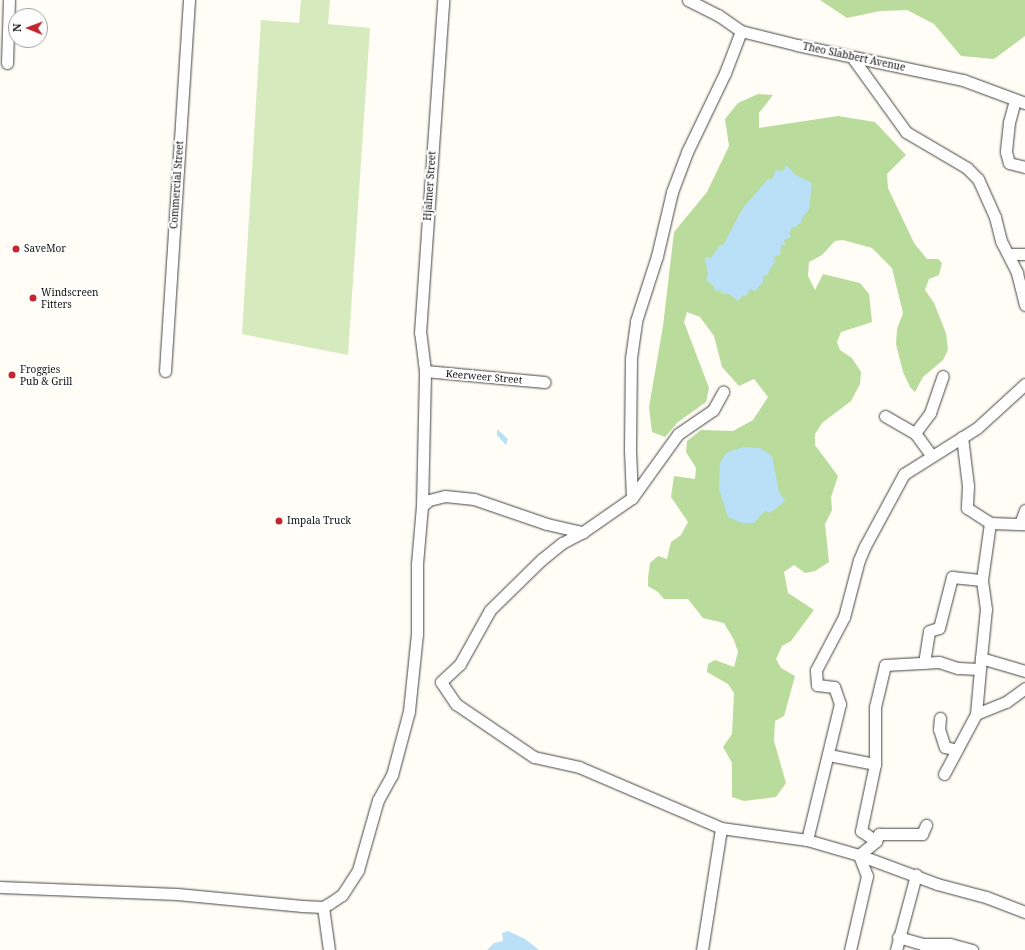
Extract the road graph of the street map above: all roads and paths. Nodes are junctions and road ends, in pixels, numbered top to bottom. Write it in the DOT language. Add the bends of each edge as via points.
graph roads {
  1 [pos="9,0"];
  2 [pos="189,0"];
  3 [pos="443,0"];
  4 [pos="688,0"];
  5 [pos="702,3"];
  6 [pos="741,31"];
  7 [pos="852,57"];
  8 [pos="7,63"];
  9 [pos="1020,102"];
  10 [pos="1025,167"];
  11 [pos="1009,254"];
  12 [pos="1025,254"];
  13 [pos="1025,305"];
  14 [pos="165,371"];
  15 [pos="425,371"];
  16 [pos="944,376"];
  17 [pos="544,382"];
  18 [pos="1025,384"];
  19 [pos="723,392"];
  20 [pos="885,416"];
  21 [pos="915,433"];
  22 [pos="962,437"];
  23 [pos="931,455"];
  24 [pos="632,498"];
  25 [pos="422,506"];
  26 [pos="1025,510"];
  27 [pos="990,523"];
  28 [pos="1023,524"];
  29 [pos="583,532"];
  30 [pos="982,580"];
  31 [pos="924,663"];
  32 [pos="980,664"];
  33 [pos="1025,671"];
  34 [pos="1025,688"];
  35 [pos="976,714"];
  36 [pos="940,718"];
  37 [pos="957,750"];
  38 [pos="829,755"];
  39 [pos="875,764"];
  40 [pos="944,774"];
  41 [pos="926,825"];
  42 [pos="721,828"];
  43 [pos="807,840"];
  44 [pos="876,841"];
  45 [pos="859,855"];
  46 [pos="916,875"];
  47 [pos="0,887"];
  48 [pos="323,907"];
  49 [pos="1025,912"];
  50 [pos="898,937"];
  51 [pos="329,950"];
  52 [pos="702,950"];
  53 [pos="850,950"];
  54 [pos="896,950"];
  55 [pos="972,950"];
  1 -- 8 [label="street"];
  2 -- 14 [label="street, Commercial Street"];
  3 -- 15 [label="street, Hjalmer Street" via="420,333"];
  4 -- 5 [label="street, Theo Slabbert Avenue"];
  5 -- 6 [label="street, Theo Slabbert Avenue"];
  6 -- 7 [label="street, Theo Slabbert Avenue"];
  6 -- 24 [label="street" via="725,73 684,158 636,321 631,358"];
  7 -- 9 [label="street, Theo Slabbert Avenue" via="963,80"];
  7 -- 11 [label="street" via="906,132 967,168 978,179 995,217 1001,241"];
  9 -- 10 [label="street" via="1009,122 1006,152 1009,163"];
  11 -- 12 [label="street"];
  11 -- 13 [label="street"];
  15 -- 17 [label="street, Keerweer Street"];
  15 -- 25 [label="street, Hjalmer Street"];
  16 -- 21 [label="street" via="930,413"];
  18 -- 22 [label="street" via="977,428"];
  19 -- 24 [label="street" via="713,410 678,434"];
  20 -- 21 [label="street"];
  21 -- 23 [label="street"];
  22 -- 23 [label="street"];
  22 -- 27 [label="street" via="968,486 967,508"];
  23 -- 38 [label="street" via="904,474 899,483 859,560 844,617 816,670 817,684 834,687 840,704"];
  24 -- 29 [label="street"];
  25 -- 29 [label="street" via="429,500 446,496 474,498 547,524"];
  25 -- 48 [label="street, Hjalmer Street" via="417,557 414,671 409,711 392,774 378,800 358,870 342,895"];
  26 -- 28 [label="street"];
  27 -- 28 [label="street"];
  27 -- 30 [label="street"];
  29 -- 42 [label="street" via="562,543 499,599 490,610 460,664 442,682 456,704 534,757 579,767"];
  30 -- 31 [label="street" via="952,576 939,628 929,631"];
  30 -- 32 [label="street" via="986,609"];
  31 -- 32 [label="street" via="939,662 958,668"];
  31 -- 39 [label="street" via="885,665 874,707"];
  32 -- 33 [label="street"];
  32 -- 35 [label="street"];
  34 -- 35 [label="street" via="1006,702"];
  35 -- 37 [label="street"];
  36 -- 37 [label="street" via="939,729 945,747"];
  37 -- 40 [label="street"];
  38 -- 39 [label="street"];
  38 -- 43 [label="street"];
  39 -- 44 [label="street" via="861,831"];
  41 -- 44 [label="street" via="922,834 880,834"];
  42 -- 43 [label="street"];
  42 -- 52 [label="street"];
  43 -- 45 [label="street"];
  44 -- 45 [label="street"];
  45 -- 46 [label="street"];
  45 -- 53 [label="street" via="867,876"];
  46 -- 49 [label="street"];
  46 -- 50 [label="street"];
  47 -- 48 [label="street" via="177,894"];
  48 -- 51 [label="street"];
  50 -- 54 [label="street"];
  50 -- 55 [label="street" via="922,944 950,944"];
}
